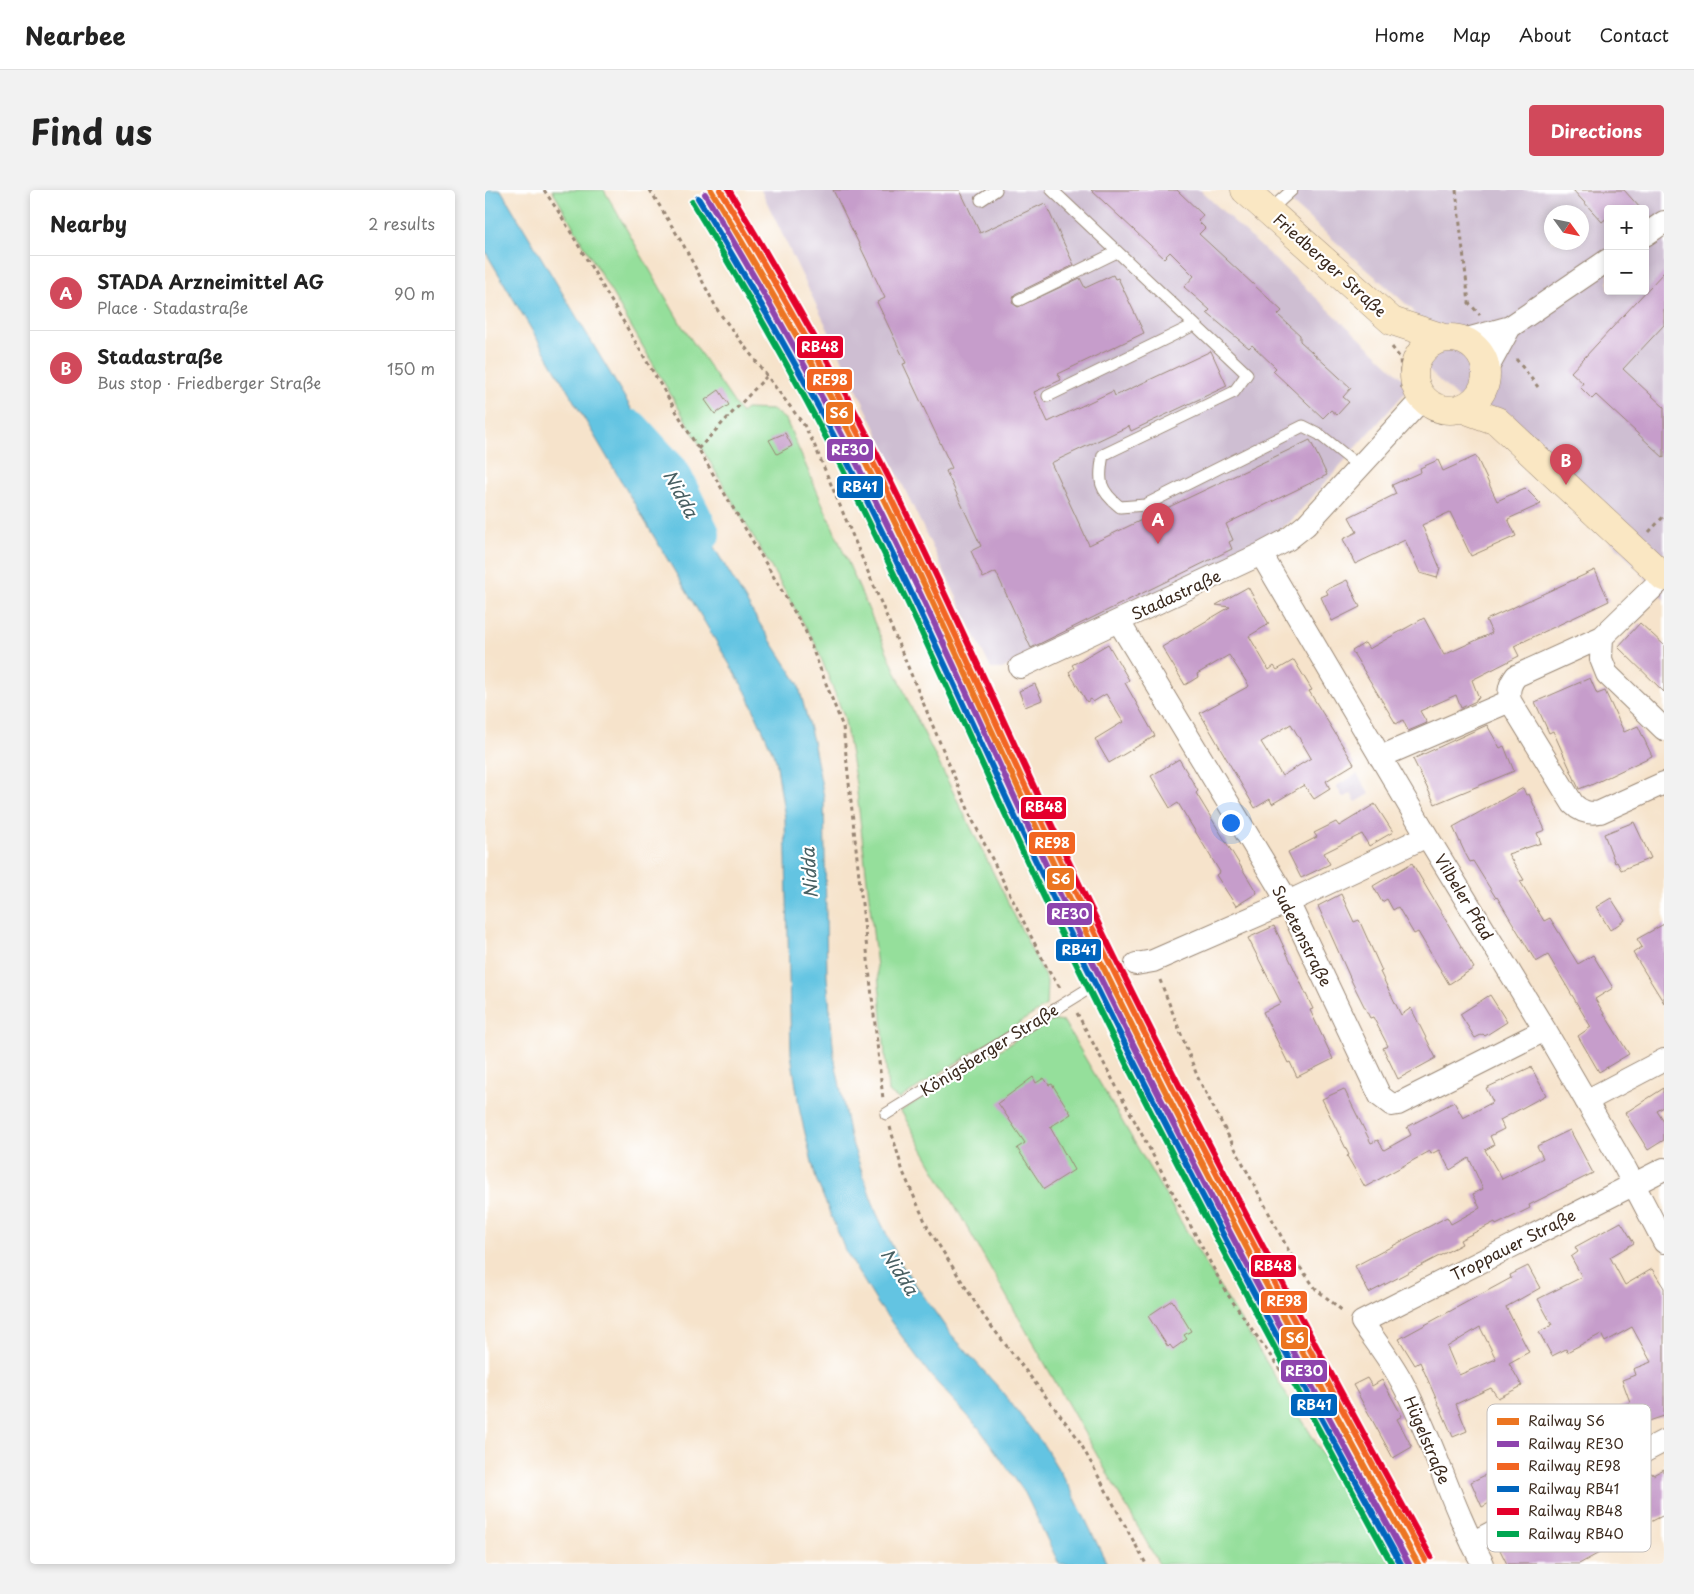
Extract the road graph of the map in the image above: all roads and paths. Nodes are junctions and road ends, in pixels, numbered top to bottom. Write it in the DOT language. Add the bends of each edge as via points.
graph roads {
  1 [pos="543,190"];
  2 [pos="650,190"];
  3 [pos="996,190"];
  4 [pos="1052,190"];
  5 [pos="1245,190"];
  6 [pos="1292,190"];
  7 [pos="1456,190"];
  8 [pos="981,200"];
  9 [pos="1269,211"];
  10 [pos="1117,252"];
  11 [pos="1604,263"];
  12 [pos="1019,300"];
  13 [pos="1392,321"];
  14 [pos="1194,324"];
  15 [pos="1502,329"];
  16 [pos="1453,339"];
  17 [pos="1510,351"];
  18 [pos="1414,373"];
  19 [pos="766,377"];
  20 [pos="1484,379"];
  21 [pos="1538,387"];
  22 [pos="1048,396"];
  23 [pos="1423,398"];
  24 [pos="1461,408"];
  25 [pos="1497,421"];
  26 [pos="698,450"];
  27 [pos="1360,467"];
  28 [pos="1664,516"];
  29 [pos="1647,534"];
  30 [pos="1261,554"];
  31 [pos="1664,577"];
  32 [pos="1119,622"];
  33 [pos="1602,637"];
  34 [pos="1021,667"];
  35 [pos="1510,701"];
  36 [pos="1664,729"];
  37 [pos="1380,757"];
  38 [pos="1664,783"];
  39 [pos="1427,836"];
  40 [pos="1288,902"];
  41 [pos="1145,962"];
  42 [pos="1093,986"];
  43 [pos="1069,1000"];
  44 [pos="1545,1030"];
  45 [pos="1664,1060"];
  46 [pos="1586,1101"];
  47 [pos="886,1114"];
  48 [pos="1664,1168"];
  49 [pos="1633,1184"];
  50 [pos="1664,1242"];
  51 [pos="1362,1322"];
  52 [pos="1664,1441"];
  53 [pos="1651,1448"];
  54 [pos="1487,1535"];
  55 [pos="1471,1543"];
  56 [pos="1146,1564"];
  57 [pos="1395,1564"];
  58 [pos="1483,1564"];
  1 -- 26 [label="path"];
  2 -- 19 [label="path" via="718,311"];
  3 -- 8 [label="lane"];
  4 -- 10 [label="lane"];
  5 -- 9 [label="street, Friedberger Straße"];
  6 -- 9 [label="lane"];
  7 -- 15 [label="path" via="1469,303"];
  9 -- 13 [label="street, Friedberger Straße"];
  10 -- 12 [label="lane"];
  10 -- 14 [label="lane"];
  11 -- 15 [label="street"];
  13 -- 16 [label="street, Friedberger Straße"];
  13 -- 18 [label="street, Friedberger Straße"];
  14 -- 22 [label="lane"];
  14 -- 27 [label="lane" via="1247,374 1234,392 1103,455 1099,476 1105,494 1120,506 1145,505 1303,426 1319,434"];
  15 -- 16 [label="street"];
  15 -- 20 [label="street"];
  16 -- 18 [label="street" via="1432,342 1417,359"];
  16 -- 20 [label="street, Friedberger Straße" via="1479,351"];
  17 -- 21 [label="path"];
  18 -- 23 [label="street, Friedberger Straße"];
  19 -- 26 [label="path"];
  19 -- 43 [label="path" via="804,425 814,444 973,821 1048,970"];
  20 -- 24 [label="street" via="1475,399"];
  20 -- 25 [label="street, Friedberger Straße"];
  23 -- 24 [label="street, Friedberger Straße" via="1445,410"];
  23 -- 27 [label="street, Stadastraße"];
  24 -- 25 [label="street, Friedberger Straße"];
  25 -- 31 [label="street, Friedberger Straße"];
  26 -- 47 [label="path" via="805,630 843,727"];
  27 -- 30 [label="street, Stadastraße" via="1298,533"];
  28 -- 29 [label="path"];
  30 -- 32 [label="street, Stadastraße"];
  30 -- 37 [label="street, Vilbeler Pfad"];
  31 -- 33 [label="street"];
  32 -- 34 [label="street, Stadastraße"];
  32 -- 40 [label="street, Sudetenstraße"];
  33 -- 35 [label="street" via="1517,676 1508,692"];
  33 -- 36 [label="street" via="1601,659 1607,674"];
  35 -- 37 [label="street"];
  35 -- 38 [label="street" via="1579,810 1600,812"];
  37 -- 39 [label="street, Vilbeler Pfad"];
  39 -- 40 [label="street"];
  39 -- 44 [label="street, Vilbeler Pfad"];
  40 -- 41 [label="street"];
  40 -- 44 [label="street, Sudetenstraße" via="1380,1096 1387,1102 1398,1104"];
  41 -- 51 [label="path" via="1198,1078 1291,1255 1316,1289 1345,1313"];
  42 -- 43 [label="lane, Königsberger Straße"];
  43 -- 47 [label="lane, Königsberger Straße"];
  43 -- 57 [label="path" via="1226,1292 1297,1394"];
  44 -- 46 [label="street, Vilbeler Pfad"];
  45 -- 46 [label="street"];
  46 -- 49 [label="street, Vilbeler Pfad"];
  47 -- 56 [label="path" via="903,1172 928,1228 985,1318 1077,1437"];
  48 -- 49 [label="street, Troppauer Straße"];
  49 -- 50 [label="street, Vilbeler Pfad"];
  49 -- 51 [label="street, Troppauer Straße"];
  51 -- 55 [label="street, Hügelstraße" via="1409,1396"];
  52 -- 53 [label="street"];
  54 -- 55 [label="street"];
  55 -- 58 [label="street, Hügelstraße"];
}
